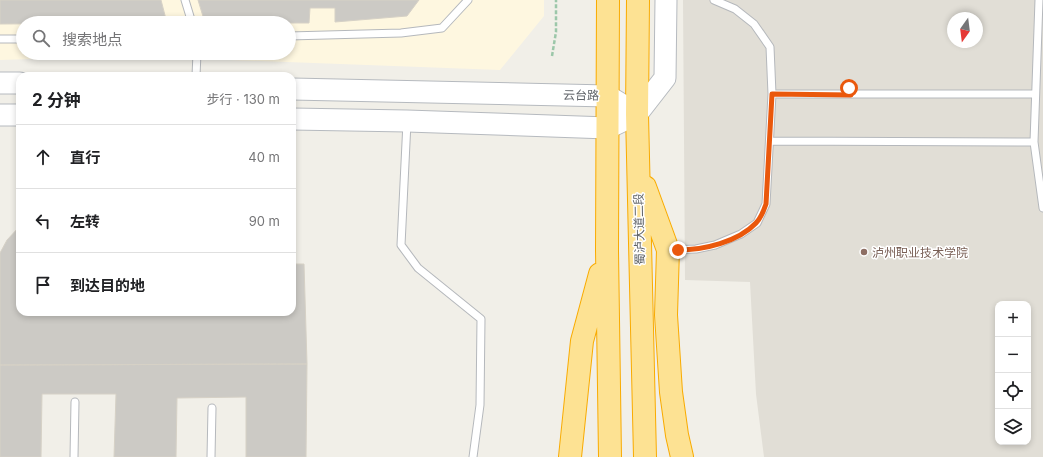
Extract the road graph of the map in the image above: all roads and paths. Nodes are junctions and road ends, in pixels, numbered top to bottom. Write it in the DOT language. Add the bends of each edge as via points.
graph roads {
  1 [pos="185,0"];
  2 [pos="468,0"];
  3 [pos="556,0"];
  4 [pos="608,0"];
  5 [pos="638,0"];
  6 [pos="666,0"];
  7 [pos="714,0"];
  8 [pos="1039,0"];
  9 [pos="190,16"];
  10 [pos="296,36"];
  11 [pos="0,39"];
  12 [pos="16,39"];
  13 [pos="552,56"];
  14 [pos="197,60"];
  15 [pos="196,72"];
  16 [pos="0,83"];
  17 [pos="16,83"];
  18 [pos="296,89"];
  19 [pos="772,94"];
  20 [pos="1035,94"];
  21 [pos="608,96"];
  22 [pos="0,114"];
  23 [pos="637,114"];
  24 [pos="16,115"];
  25 [pos="1035,117"];
  26 [pos="1043,118"];
  27 [pos="296,119"];
  28 [pos="407,121"];
  29 [pos="608,128"];
  30 [pos="770,140"];
  31 [pos="1034,142"];
  32 [pos="638,170"];
  33 [pos="1043,208"];
  34 [pos="607,250"];
  35 [pos="668,250"];
  36 [pos="75,402"];
  37 [pos="212,408"];
  38 [pos="74,457"];
  39 [pos="211,457"];
  40 [pos="473,457"];
  41 [pos="570,457"];
  42 [pos="610,457"];
  43 [pos="645,457"];
  44 [pos="682,457"];
  1 -- 9 [label="lane"];
  2 -- 10 [label="lane" via="442,28"];
  3 -- 13 [label="path" via="556,32"];
  4 -- 21 [label="highway"];
  5 -- 23 [label="highway, 蜀泸大道二段"];
  6 -- 23 [label="street" via="666,78"];
  7 -- 19 [label="lane" via="735,9 762,34 770,47"];
  8 -- 20 [label="lane"];
  11 -- 12 [label="lane"];
  14 -- 15 [label="lane"];
  16 -- 17 [label="street"];
  18 -- 21 [label="street, 云台路"];
  19 -- 20 [label="lane"];
  19 -- 30 [label="lane"];
  20 -- 25 [label="lane"];
  21 -- 23 [label="street, 云台路"];
  21 -- 29 [label="highway"];
  22 -- 24 [label="street"];
  23 -- 29 [label="street"];
  23 -- 32 [label="highway, 蜀泸大道二段"];
  25 -- 26 [label="lane"];
  25 -- 31 [label="lane"];
  27 -- 28 [label="street"];
  28 -- 29 [label="street"];
  28 -- 40 [label="lane" via="401,245 418,268 481,319 480,405"];
  29 -- 34 [label="highway"];
  30 -- 31 [label="lane"];
  30 -- 35 [label="lane" via="766,204 757,223 741,234 715,245"];
  31 -- 33 [label="lane"];
  32 -- 35 [label="highway"];
  32 -- 43 [label="highway, 蜀泸大道二段"];
  34 -- 41 [label="highway" via="582,341"];
  34 -- 42 [label="highway"];
  35 -- 44 [label="highway" via="666,315 671,392"];
  36 -- 38 [label="lane"];
  37 -- 39 [label="lane"];
}
